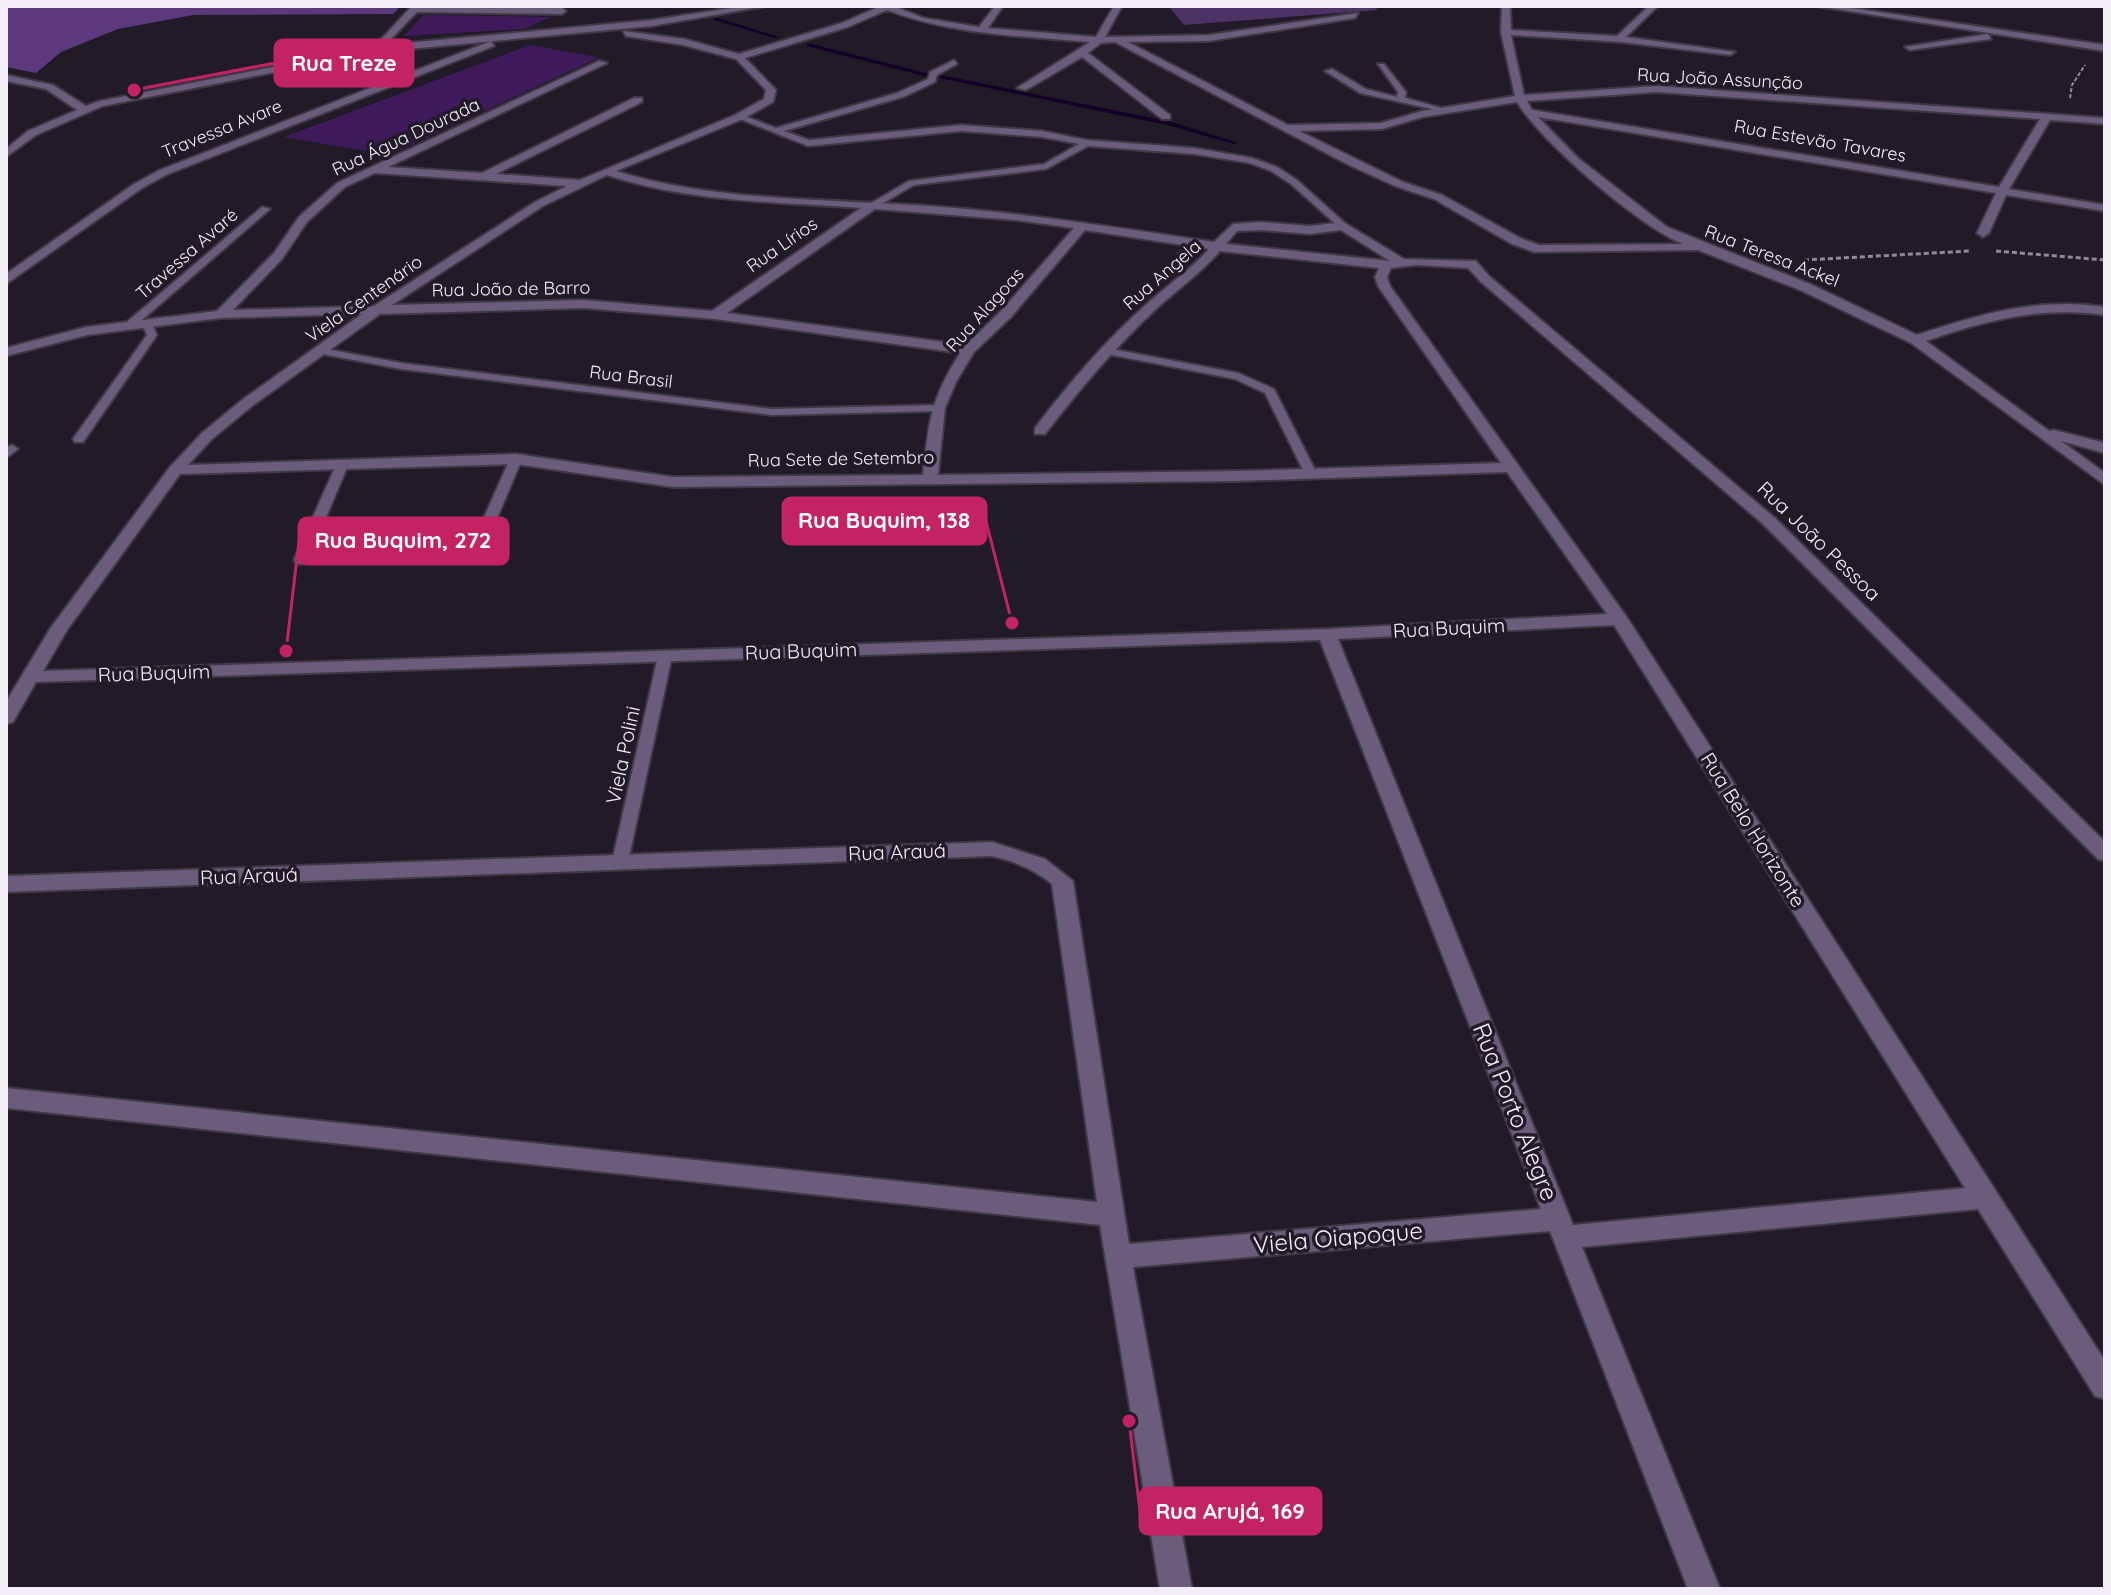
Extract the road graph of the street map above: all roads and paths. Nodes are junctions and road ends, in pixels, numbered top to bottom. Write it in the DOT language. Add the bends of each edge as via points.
graph roads {
  1 [pos="762,6"];
  2 [pos="888,6"];
  3 [pos="999,6"];
  4 [pos="1118,6"];
  5 [pos="1506,6"];
  6 [pos="1654,6"];
  7 [pos="1820,6"];
  8 [pos="416,7"];
  9 [pos="566,8"];
  10 [pos="1355,15"];
  11 [pos="652,23"];
  12 [pos="570,30"];
  13 [pos="982,30"];
  14 [pos="1506,32"];
  15 [pos="532,33"];
  16 [pos="518,34"];
  17 [pos="2016,34"];
  18 [pos="2105,36"];
  19 [pos="1115,39"];
  20 [pos="1621,39"];
  21 [pos="672,40"];
  22 [pos="1099,40"];
  23 [pos="1910,47"];
  24 [pos="2101,47"];
  25 [pos="377,49"];
  26 [pos="1730,52"];
  27 [pos="1082,53"];
  28 [pos="739,57"];
  29 [pos="954,62"];
  30 [pos="602,63"];
  31 [pos="2086,64"];
  32 [pos="1381,66"];
  33 [pos="1329,71"];
  34 [pos="6,78"];
  35 [pos="1022,88"];
  36 [pos="1520,98"];
  37 [pos="1401,99"];
  38 [pos="638,100"];
  39 [pos="83,109"];
  40 [pos="1445,110"];
  41 [pos="1528,112"];
  42 [pos="2047,116"];
  43 [pos="739,117"];
  44 [pos="1166,117"];
  45 [pos="2105,121"];
  46 [pos="1289,128"];
  47 [pos="774,131"];
  48 [pos="19,132"];
  49 [pos="32,133"];
  50 [pos="1087,143"];
  51 [pos="6,154"];
  52 [pos="369,170"];
  53 [pos="606,171"];
  54 [pos="486,175"];
  55 [pos="580,183"];
  56 [pos="2003,190"];
  57 [pos="871,207"];
  58 [pos="2105,208"];
  59 [pos="265,209"];
  60 [pos="1082,226"];
  61 [pos="1343,226"];
  62 [pos="1983,233"];
  63 [pos="1220,247"];
  64 [pos="1700,248"];
  65 [pos="1978,251"];
  66 [pos="1990,251"];
  67 [pos="1795,259"];
  68 [pos="2105,260"];
  69 [pos="1400,262"];
  70 [pos="1385,276"];
  71 [pos="6,280"];
  72 [pos="378,309"];
  73 [pos="2105,311"];
  74 [pos="221,314"];
  75 [pos="715,315"];
  76 [pos="146,322"];
  77 [pos="131,324"];
  78 [pos="1916,340"];
  79 [pos="969,350"];
  80 [pos="321,351"];
  81 [pos="1106,351"];
  82 [pos="6,352"];
  83 [pos="938,408"];
  84 [pos="1040,431"];
  85 [pos="2042,431"];
  86 [pos="79,439"];
  87 [pos="2105,448"];
  88 [pos="516,459"];
  89 [pos="342,465"];
  90 [pos="1509,467"];
  91 [pos="175,470"];
  92 [pos="1311,474"];
  93 [pos="930,477"];
  94 [pos="2105,480"];
  95 [pos="477,549"];
  96 [pos="301,560"];
  97 [pos="1619,619"];
  98 [pos="1327,634"];
  99 [pos="665,656"];
  100 [pos="31,677"];
  101 [pos="6,718"];
  102 [pos="2105,854"];
  103 [pos="620,862"];
  104 [pos="6,884"];
  105 [pos="6,1098"];
  106 [pos="1985,1197"];
  107 [pos="1111,1215"];
  108 [pos="1561,1228"];
  109 [pos="1118,1257"];
  110 [pos="2105,1386"];
  111 [pos="1176,1589"];
  112 [pos="1704,1589"];
  1 -- 11 [label="street"];
  2 -- 13 [label="street" via="922,20"];
  2 -- 28 [label="street" via="845,25"];
  3 -- 13 [label="street"];
  4 -- 22 [label="street"];
  5 -- 14 [label="street, Rua Teresa Ackel"];
  6 -- 20 [label="street"];
  7 -- 17 [label="street"];
  8 -- 9 [label="street"];
  8 -- 25 [label="street"];
  9 -- 15 [label="street"];
  10 -- 19 [label="street" via="1209,38"];
  11 -- 12 [label="street"];
  11 -- 21 [label="street"];
  12 -- 15 [label="street"];
  12 -- 21 [label="street"];
  13 -- 22 [label="street"];
  14 -- 20 [label="street"];
  14 -- 36 [label="street, Rua Teresa Ackel"];
  15 -- 16 [label="street"];
  16 -- 25 [label="street"];
  16 -- 71 [label="street, Travessa Avare" via="164,172"];
  17 -- 23 [label="street"];
  17 -- 24 [label="street"];
  18 -- 24 [label="street"];
  19 -- 22 [label="street"];
  19 -- 46 [label="street"];
  20 -- 26 [label="street"];
  21 -- 28 [label="street"];
  22 -- 27 [label="street"];
  24 -- 31 [label="street"];
  25 -- 39 [label="street"];
  27 -- 35 [label="street"];
  27 -- 44 [label="street"];
  28 -- 43 [label="street, Viela Centenário" via="771,95"];
  29 -- 47 [label="lane" via="900,95"];
  30 -- 52 [label="street, Rua Água Dourada"];
  31 -- 42 [label="path" via="2072,85 2071,98"];
  32 -- 37 [label="lane" via="1402,92"];
  33 -- 37 [label="lane" via="1354,88"];
  34 -- 39 [label="street" via="49,87"];
  36 -- 40 [label="street, Rua João Assunção"];
  36 -- 41 [label="street, Rua Teresa Ackel"];
  36 -- 42 [label="street, Rua João Assunção" via="1698,90"];
  37 -- 40 [label="lane"];
  38 -- 54 [label="street"];
  39 -- 49 [label="street"];
  40 -- 46 [label="street, Rua João Assunção" via="1382,126"];
  41 -- 56 [label="street, Rua Estevão Tavares"];
  41 -- 64 [label="street, Rua Teresa Ackel" via="1574,160 1663,230"];
  42 -- 45 [label="street, Rua João Assunção"];
  42 -- 56 [label="street"];
  43 -- 47 [label="lane"];
  43 -- 53 [label="street, Viela Centenário"];
  46 -- 64 [label="street" via="1538,249"];
  47 -- 50 [label="lane" via="808,143 961,128"];
  48 -- 49 [label="street"];
  49 -- 51 [label="street"];
  50 -- 57 [label="lane" via="1046,166 912,183"];
  50 -- 61 [label="lane" via="1252,161 1294,182"];
  52 -- 54 [label="street"];
  52 -- 74 [label="street, Rua Água Dourada" via="323,200"];
  53 -- 55 [label="street, Viela Centenário"];
  53 -- 57 [label="street, Rua João Pessoa" via="648,185 711,194"];
  54 -- 55 [label="street"];
  55 -- 72 [label="street, Viela Centenário"];
  56 -- 58 [label="street, Rua Estevão Tavares"];
  56 -- 62 [label="street"];
  57 -- 60 [label="street, Rua João Pessoa" via="1016,216"];
  57 -- 75 [label="street, Rua Lírios"];
  59 -- 77 [label="lane, Travessa Avaré"];
  60 -- 63 [label="street, Rua João Pessoa"];
  60 -- 79 [label="street, Rua Alagoas"];
  61 -- 63 [label="street, Rua Angela" via="1239,227 1229,231"];
  61 -- 69 [label="street"];
  63 -- 70 [label="street, Rua João Pessoa"];
  63 -- 81 [label="street, Rua Angela"];
  64 -- 78 [label="street, Rua Teresa Ackel" via="1805,287"];
  65 -- 67 [label="path"];
  66 -- 68 [label="path"];
  69 -- 70 [label="street, Rua João Pessoa"];
  69 -- 102 [label="street, Rua João Pessoa" via="1472,264 1769,521"];
  70 -- 90 [label="street, Rua Belo Horizonte"];
  72 -- 74 [label="street, Rua João de Barro"];
  72 -- 75 [label="street, Rua João de Barro" via="583,304"];
  72 -- 80 [label="street, Viela Centenário"];
  73 -- 78 [label="street" via="2069,306 2013,310"];
  74 -- 76 [label="street, Rua João de Barro"];
  75 -- 79 [label="street, Rua João de Barro"];
  76 -- 77 [label="street, Rua João de Barro"];
  76 -- 86 [label="lane" via="152,335"];
  77 -- 82 [label="street, Rua João de Barro"];
  78 -- 85 [label="street, Rua Teresa Ackel"];
  79 -- 83 [label="street, Rua Alagoas"];
  80 -- 83 [label="lane, Rua Brasil" via="414,368 772,412"];
  80 -- 91 [label="street, Viela Centenário" via="237,411"];
  81 -- 84 [label="street, Rua Angela"];
  81 -- 92 [label="lane" via="1238,376 1270,391"];
  83 -- 93 [label="street, Rua Alagoas"];
  85 -- 87 [label="street"];
  85 -- 94 [label="street, Rua Teresa Ackel"];
  88 -- 89 [label="street, Rua Sete de Setembro"];
  88 -- 93 [label="street, Rua Sete de Setembro" via="673,482"];
  88 -- 95 [label="lane"];
  89 -- 91 [label="street, Rua Sete de Setembro"];
  89 -- 96 [label="lane"];
  90 -- 92 [label="street, Rua Sete de Setembro"];
  90 -- 97 [label="street, Rua Belo Horizonte"];
  91 -- 100 [label="street, Viela Centenário" via="85,590"];
  92 -- 93 [label="street, Rua Sete de Setembro"];
  97 -- 98 [label="street, Rua Buquim"];
  97 -- 106 [label="street, Rua Belo Horizonte"];
  98 -- 99 [label="street, Rua Buquim"];
  98 -- 108 [label="street, Rua Porto Alegre"];
  99 -- 100 [label="street, Rua Buquim"];
  99 -- 103 [label="lane, Viela Polini"];
  100 -- 101 [label="street"];
  103 -- 104 [label="street, Rua Arauá"];
  103 -- 107 [label="street, Rua Arauá" via="992,849 1045,866 1062,881"];
  105 -- 107 [label="street"];
  106 -- 108 [label="street, Viela Oiapoque"];
  106 -- 110 [label="street, Rua Belo Horizonte"];
  107 -- 109 [label="street, Rua Arauá"];
  108 -- 109 [label="street, Viela Oiapoque"];
  108 -- 112 [label="street, Rua Porto Alegre"];
  109 -- 111 [label="street, Rua Arauá"];
}
